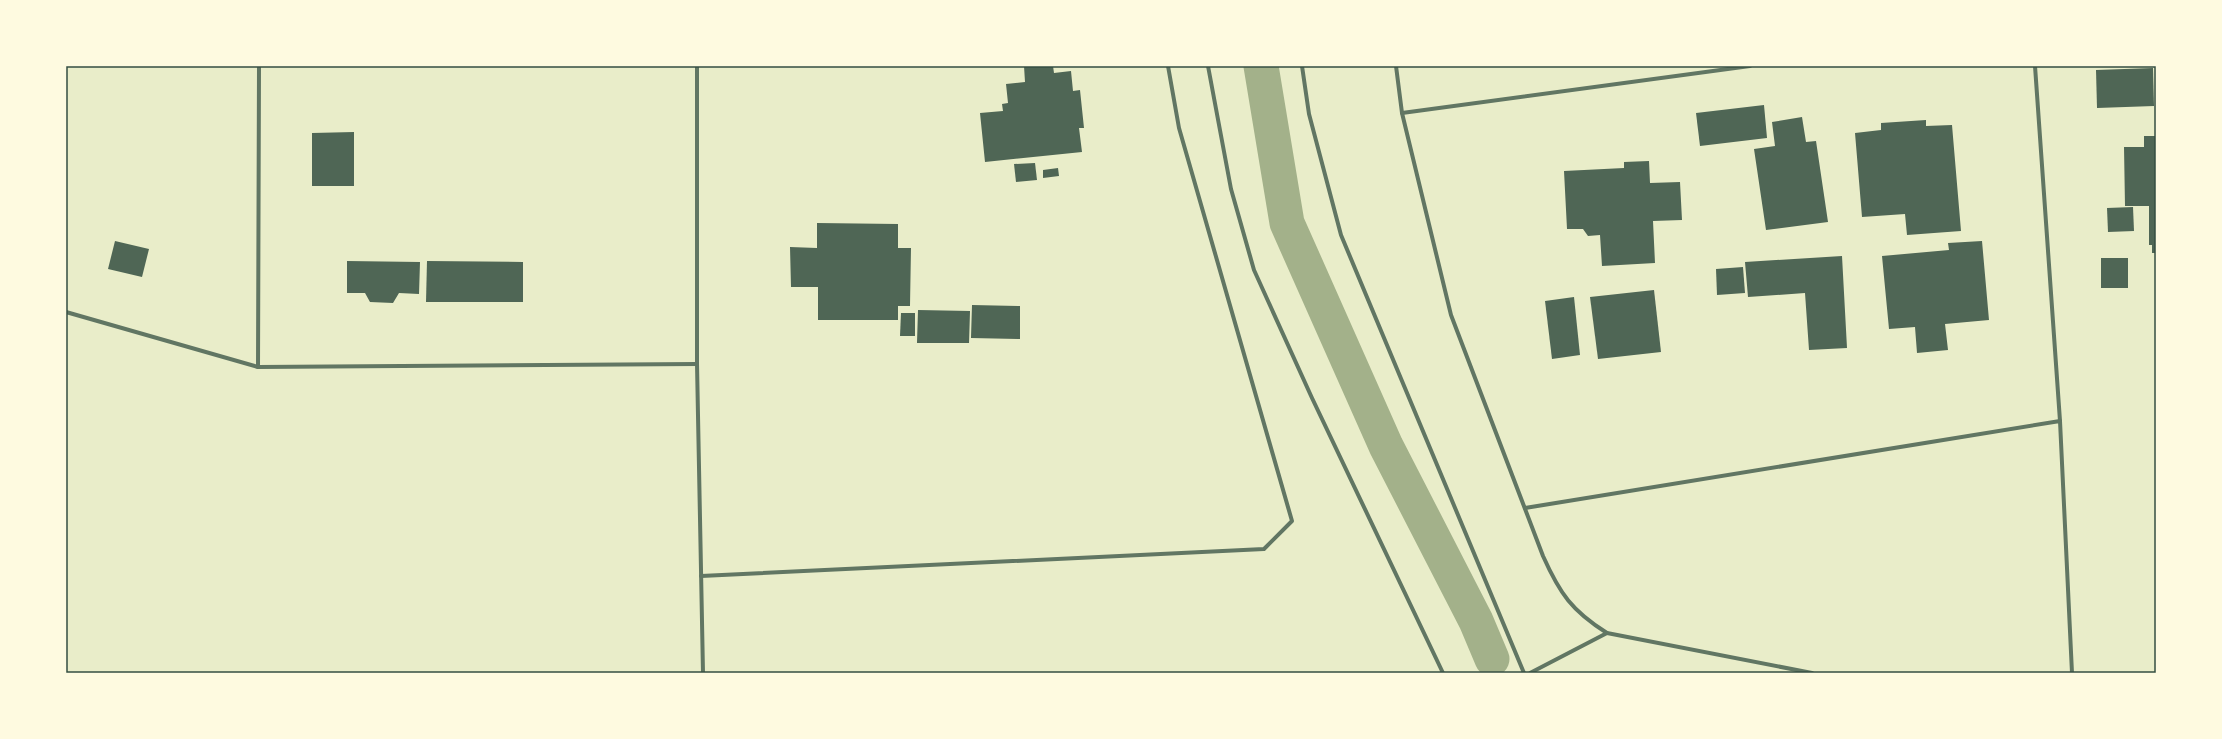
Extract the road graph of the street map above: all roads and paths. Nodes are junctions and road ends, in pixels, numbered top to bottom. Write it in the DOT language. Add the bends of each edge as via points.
graph roads {
  1 [pos="259,66"];
  2 [pos="697,66"];
  3 [pos="1168,66"];
  4 [pos="1208,66"];
  5 [pos="1302,66"];
  6 [pos="1396,66"];
  7 [pos="1750,66"];
  8 [pos="2035,66"];
  9 [pos="1402,113"];
  10 [pos="66,312"];
  11 [pos="697,364"];
  12 [pos="258,367"];
  13 [pos="2060,421"];
  14 [pos="1525,508"];
  15 [pos="701,576"];
  16 [pos="1607,633"];
  17 [pos="703,673"];
  18 [pos="1444,673"];
  19 [pos="1524,673"];
  20 [pos="1530,673"];
  21 [pos="1812,673"];
  22 [pos="2072,673"];
  1 -- 12 [label="street"];
  2 -- 11 [label="street"];
  3 -- 15 [label="street" via="1179,128 1292,520 1264,549"];
  4 -- 18 [label="street" via="1230,188 1254,270 1312,398"];
  5 -- 19 [label="street" via="1309,114 1341,235"];
  6 -- 9 [label="street"];
  7 -- 9 [label="street"];
  8 -- 13 [label="street"];
  9 -- 14 [label="street" via="1452,315"];
  10 -- 12 [label="street"];
  11 -- 12 [label="street"];
  11 -- 15 [label="street"];
  13 -- 14 [label="street"];
  13 -- 22 [label="street"];
  14 -- 16 [label="street" via="1543,556 1570,606"];
  15 -- 17 [label="street"];
  16 -- 20 [label="street"];
  16 -- 21 [label="street"];
}
